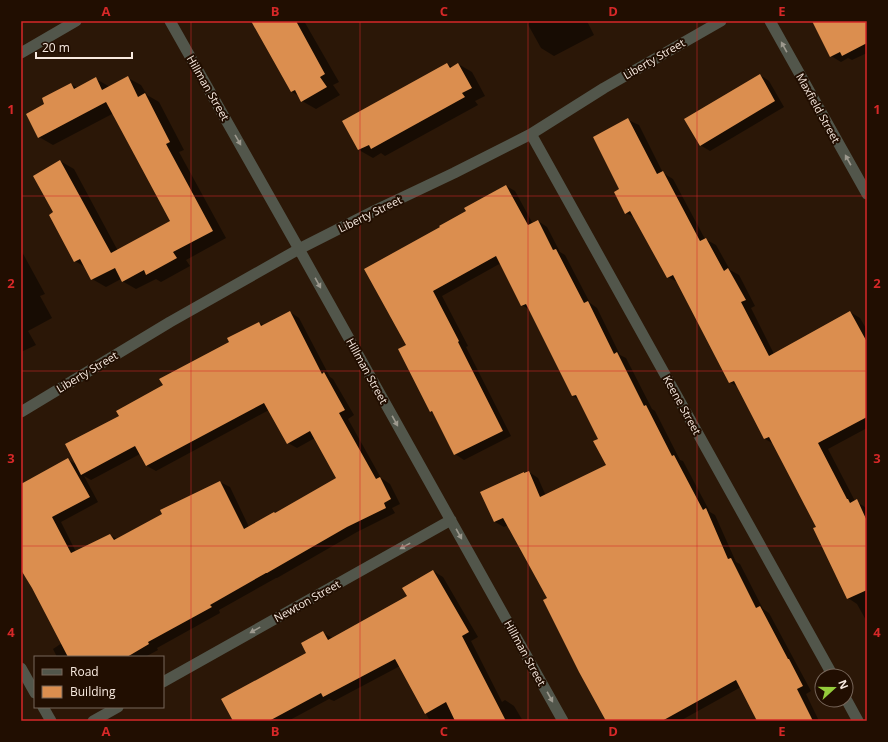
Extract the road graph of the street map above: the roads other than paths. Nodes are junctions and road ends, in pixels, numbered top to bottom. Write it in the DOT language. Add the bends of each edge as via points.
graph roads {
  1 [pos="76,21"];
  2 [pos="170,21"];
  3 [pos="721,21"];
  4 [pos="770,21"];
  5 [pos="21,53"];
  6 [pos="530,134"];
  7 [pos="867,194"];
  8 [pos="299,249"];
  9 [pos="21,412"];
  10 [pos="451,520"];
  11 [pos="21,668"];
  12 [pos="829,668"];
  13 [pos="164,681"];
  14 [pos="34,691"];
  15 [pos="44,708"];
  16 [pos="116,708"];
  17 [pos="851,708"];
  18 [pos="51,721"];
  19 [pos="93,721"];
  20 [pos="563,721"];
  21 [pos="858,721"];
  1 -- 5 [label="street"];
  2 -- 8 [label="street, Hillman Street, one-way"];
  3 -- 6 [label="street, Liberty Street"];
  7 -- 4 [label="street, Maxfield Street, one-way"];
  6 -- 8 [label="street, Liberty Street"];
  6 -- 12 [label="street, Keene Street"];
  8 -- 9 [label="street, Liberty Street" via="170,322"];
  8 -- 10 [label="street, Hillman Street, one-way"];
  10 -- 13 [label="street, Newton Street, one-way"];
  10 -- 20 [label="street, Hillman Street, one-way"];
  11 -- 14 [label="street"];
  15 -- 18 [label="street"];
  16 -- 19 [label="street"];
  17 -- 21 [label="street"];
}
